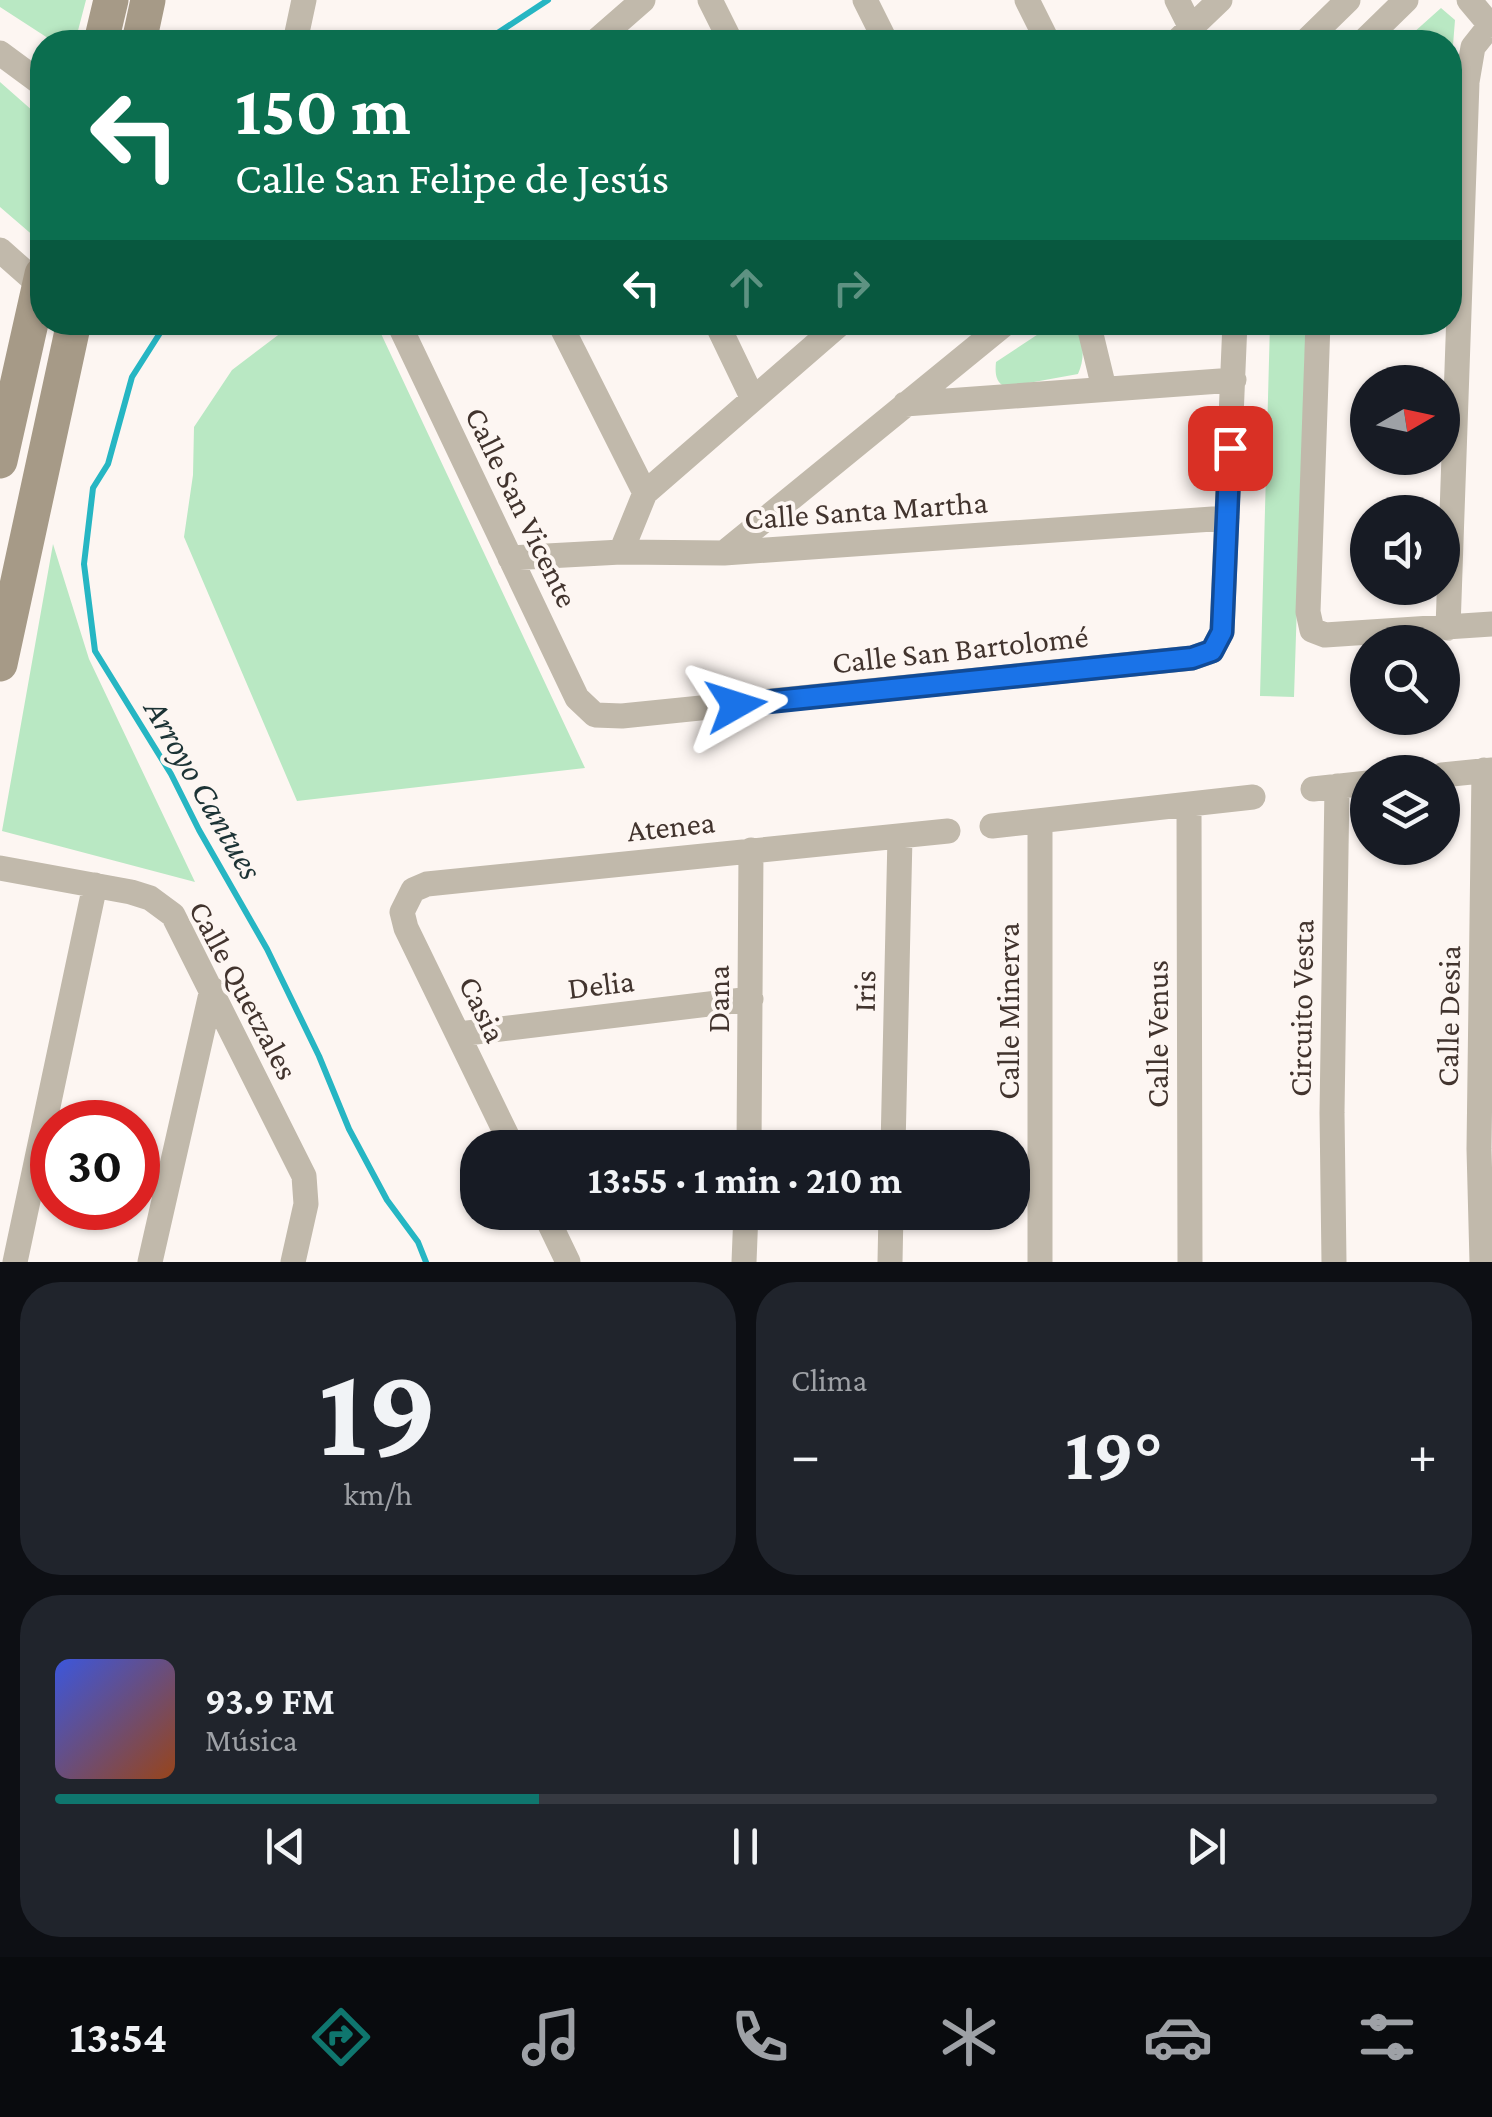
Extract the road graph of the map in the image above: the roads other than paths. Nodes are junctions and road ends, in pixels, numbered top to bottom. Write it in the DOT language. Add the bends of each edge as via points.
graph roads {
  1 [pos="111,0"];
  2 [pos="148,0"];
  3 [pos="304,0"];
  4 [pos="642,0"];
  5 [pos="710,0"];
  6 [pos="865,0"];
  7 [pos="1027,0"];
  8 [pos="1176,0"];
  9 [pos="1220,0"];
  10 [pos="1348,0"];
  11 [pos="1406,0"];
  12 [pos="1469,0"];
  13 [pos="1486,29"];
  14 [pos="104,30"];
  15 [pos="142,30"];
  16 [pos="298,30"];
  17 [pos="608,30"];
  18 [pos="725,30"];
  19 [pos="880,30"];
  20 [pos="1042,30"];
  21 [pos="1182,30"];
  22 [pos="1188,30"];
  23 [pos="1317,30"];
  24 [pos="1375,30"];
  25 [pos="0,54"];
  26 [pos="30,75"];
  27 [pos="1462,124"];
  28 [pos="0,250"];
  29 [pos="30,273"];
  30 [pos="30,330"];
  31 [pos="71,335"];
  32 [pos="404,335"];
  33 [pos="566,335"];
  34 [pos="722,335"];
  35 [pos="827,335"];
  36 [pos="991,335"];
  37 [pos="1091,335"];
  38 [pos="1235,335"];
  39 [pos="1318,335"];
  40 [pos="1454,335"];
  41 [pos="1234,380"];
  42 [pos="1104,388"];
  43 [pos="753,400"];
  44 [pos="906,404"];
  45 [pos="0,461"];
  46 [pos="645,493"];
  47 [pos="1227,518"];
  48 [pos="620,552"];
  49 [pos="724,553"];
  50 [pos="510,558"];
  51 [pos="1492,624"];
  52 [pos="1448,625"];
  53 [pos="1460,627"];
  54 [pos="1350,634"];
  55 [pos="0,664"];
  56 [pos="595,715"];
  57 [pos="1488,770"];
  58 [pos="1460,773"];
  59 [pos="1350,785"];
  60 [pos="1253,797"];
  61 [pos="1189,806"];
  62 [pos="1040,821"];
  63 [pos="992,826"];
  64 [pos="948,830"];
  65 [pos="900,836"];
  66 [pos="751,850"];
  67 [pos="0,868"];
  68 [pos="95,885"];
  69 [pos="407,898"];
  70 [pos="212,989"];
  71 [pos="751,999"];
  72 [pos="458,1034"];
  73 [pos="504,1130"];
  74 [pos="749,1130"];
  75 [pos="893,1130"];
  76 [pos="553,1230"];
  77 [pos="745,1230"];
  78 [pos="891,1230"];
  79 [pos="15,1262"];
  80 [pos="150,1262"];
  81 [pos="293,1262"];
  82 [pos="568,1262"];
  83 [pos="744,1262"];
  84 [pos="890,1262"];
  85 [pos="1040,1262"];
  86 [pos="1190,1262"];
  87 [pos="1334,1262"];
  88 [pos="1482,1262"];
  1 -- 14 [label="street"];
  2 -- 15 [label="street"];
  3 -- 16 [label="street"];
  4 -- 17 [label="street"];
  5 -- 18 [label="street"];
  6 -- 19 [label="street"];
  7 -- 20 [label="street"];
  8 -- 21 [label="street"];
  9 -- 22 [label="street"];
  10 -- 23 [label="street"];
  11 -- 24 [label="street"];
  12 -- 13 [label="street"];
  13 -- 27 [label="street" via="1468,71"];
  25 -- 26 [label="street"];
  28 -- 29 [label="street"];
  30 -- 45 [label="street"];
  31 -- 55 [label="street"];
  32 -- 50 [label="street, Calle San Vicente"];
  33 -- 46 [label="street"];
  34 -- 43 [label="street"];
  35 -- 43 [label="street"];
  36 -- 44 [label="street"];
  37 -- 42 [label="street"];
  38 -- 41 [label="street"];
  39 -- 54 [label="street" via="1308,612 1312,630"];
  40 -- 52 [label="street"];
  41 -- 42 [label="street"];
  41 -- 47 [label="street"];
  42 -- 44 [label="street"];
  43 -- 46 [label="street"];
  44 -- 49 [label="street"];
  46 -- 48 [label="street"];
  47 -- 49 [label="street, Calle Santa Martha"];
  47 -- 56 [label="street, Calle San Bartolomé" via="1222,632 1212,651 1192,658"];
  48 -- 49 [label="street, Calle Santa Martha"];
  48 -- 50 [label="street, Calle Santa Martha"];
  50 -- 56 [label="street, Calle San Vicente" via="578,698"];
  51 -- 53 [label="street"];
  57 -- 58 [label="street"];
  57 -- 88 [label="street, Calle Desia"];
  59 -- 87 [label="street, Circuito Vesta" via="1325,788"];
  60 -- 61 [label="street"];
  61 -- 62 [label="street"];
  61 -- 86 [label="street, Calle Venus"];
  62 -- 63 [label="street"];
  62 -- 85 [label="street, Calle Minerva"];
  64 -- 65 [label="street, Atenea"];
  65 -- 66 [label="street, Atenea"];
  65 -- 75 [label="street, Iris"];
  66 -- 69 [label="street, Atenea" via="428,884"];
  66 -- 71 [label="street, Dana"];
  67 -- 68 [label="street, Calle Quetzales"];
  68 -- 70 [label="street, Calle Quetzales" via="150,898 173,916"];
  68 -- 79 [label="street"];
  69 -- 72 [label="street, Casia" via="406,928"];
  70 -- 80 [label="street"];
  70 -- 81 [label="street, Calle Quetzales" via="304,1176 306,1204"];
  71 -- 72 [label="street, Delia"];
  71 -- 74 [label="street, Dana"];
  72 -- 73 [label="street, Casia"];
  76 -- 82 [label="street"];
  77 -- 83 [label="street"];
  78 -- 84 [label="street"];
}
